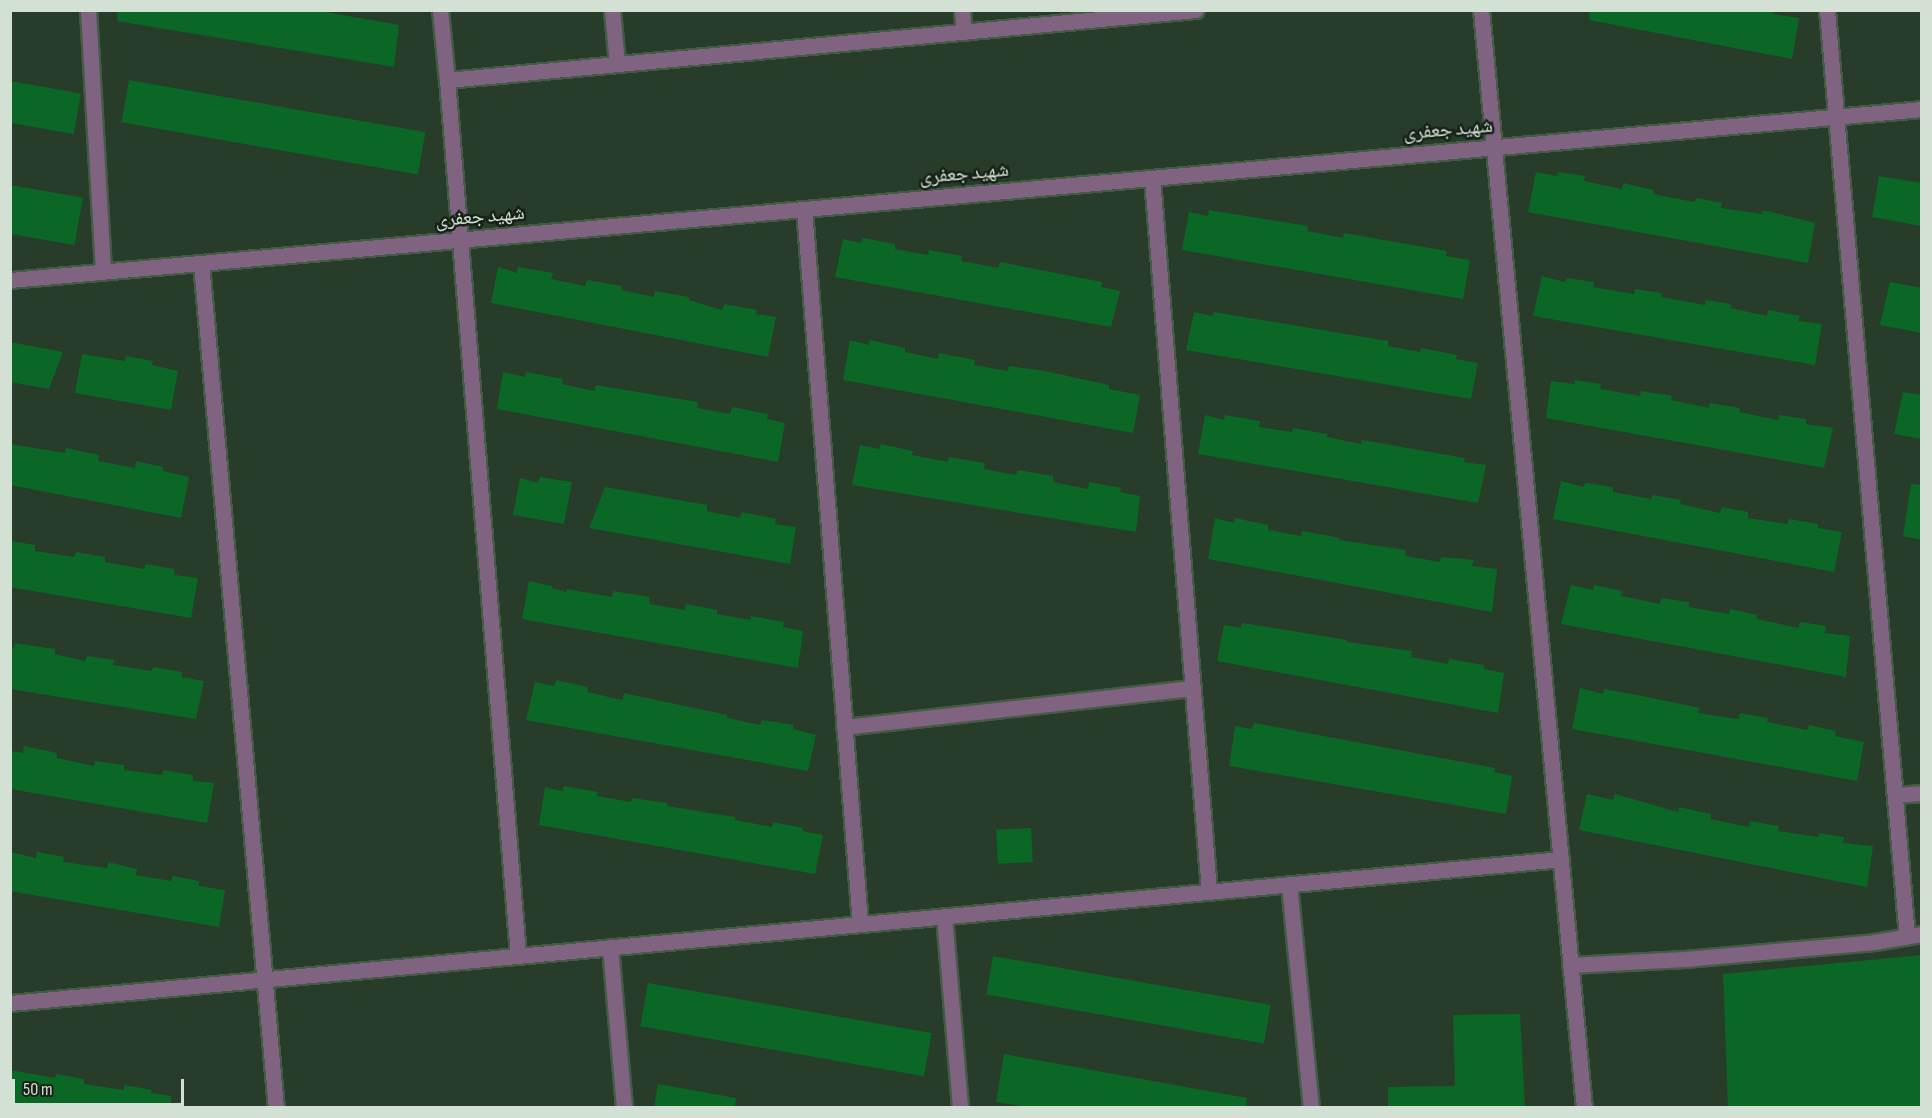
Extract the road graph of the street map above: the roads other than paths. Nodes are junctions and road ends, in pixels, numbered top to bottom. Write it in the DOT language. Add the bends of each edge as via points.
graph roads {
  1 [pos="88,10"];
  2 [pos="440,10"];
  3 [pos="612,10"];
  4 [pos="962,10"];
  5 [pos="1196,10"];
  6 [pos="1482,10"];
  7 [pos="1827,10"];
  8 [pos="964,32"];
  9 [pos="617,64"];
  10 [pos="447,80"];
  11 [pos="1922,109"];
  12 [pos="1839,117"];
  13 [pos="1495,147"];
  14 [pos="1152,178"];
  15 [pos="804,209"];
  16 [pos="461,240"];
  17 [pos="201,263"];
  18 [pos="103,272"];
  19 [pos="10,280"];
  20 [pos="1192,687"];
  21 [pos="844,727"];
  22 [pos="1922,793"];
  23 [pos="1895,795"];
  24 [pos="1561,859"];
  25 [pos="1289,884"];
  26 [pos="1209,891"];
  27 [pos="944,916"];
  28 [pos="860,924"];
  29 [pos="1914,936"];
  30 [pos="610,947"];
  31 [pos="518,956"];
  32 [pos="1570,965"];
  33 [pos="265,979"];
  34 [pos="10,1003"];
  35 [pos="276,1107"];
  36 [pos="624,1107"];
  37 [pos="960,1107"];
  38 [pos="1311,1107"];
  39 [pos="1584,1107"];
  1 -- 18 [label="street"];
  2 -- 10 [label="street"];
  3 -- 9 [label="street"];
  4 -- 8 [label="street"];
  5 -- 8 [label="street"];
  6 -- 13 [label="street"];
  7 -- 12 [label="street"];
  8 -- 9 [label="street"];
  9 -- 10 [label="street"];
  10 -- 16 [label="street"];
  11 -- 12 [label="street, شهید جعفری"];
  12 -- 13 [label="street, شهید جعفری"];
  12 -- 23 [label="street"];
  13 -- 14 [label="street, شهید جعفری"];
  13 -- 24 [label="street"];
  14 -- 15 [label="street, شهید جعفری"];
  14 -- 20 [label="street"];
  15 -- 16 [label="street, شهید جعفری"];
  15 -- 21 [label="street"];
  16 -- 17 [label="street, شهید جعفری"];
  16 -- 31 [label="street"];
  17 -- 18 [label="street, شهید جعفری"];
  17 -- 33 [label="street"];
  18 -- 19 [label="street, شهید جعفری"];
  20 -- 21 [label="street"];
  20 -- 26 [label="street"];
  21 -- 28 [label="street"];
  22 -- 23 [label="street"];
  23 -- 29 [label="street"];
  24 -- 25 [label="street"];
  24 -- 32 [label="street"];
  25 -- 26 [label="street"];
  25 -- 38 [label="street"];
  26 -- 27 [label="street"];
  27 -- 28 [label="street"];
  27 -- 37 [label="street"];
  28 -- 30 [label="street"];
  29 -- 32 [label="street" via="1685,959"];
  30 -- 31 [label="street"];
  30 -- 36 [label="street"];
  31 -- 33 [label="street"];
  32 -- 39 [label="street"];
  33 -- 34 [label="street"];
  33 -- 35 [label="street"];
}
